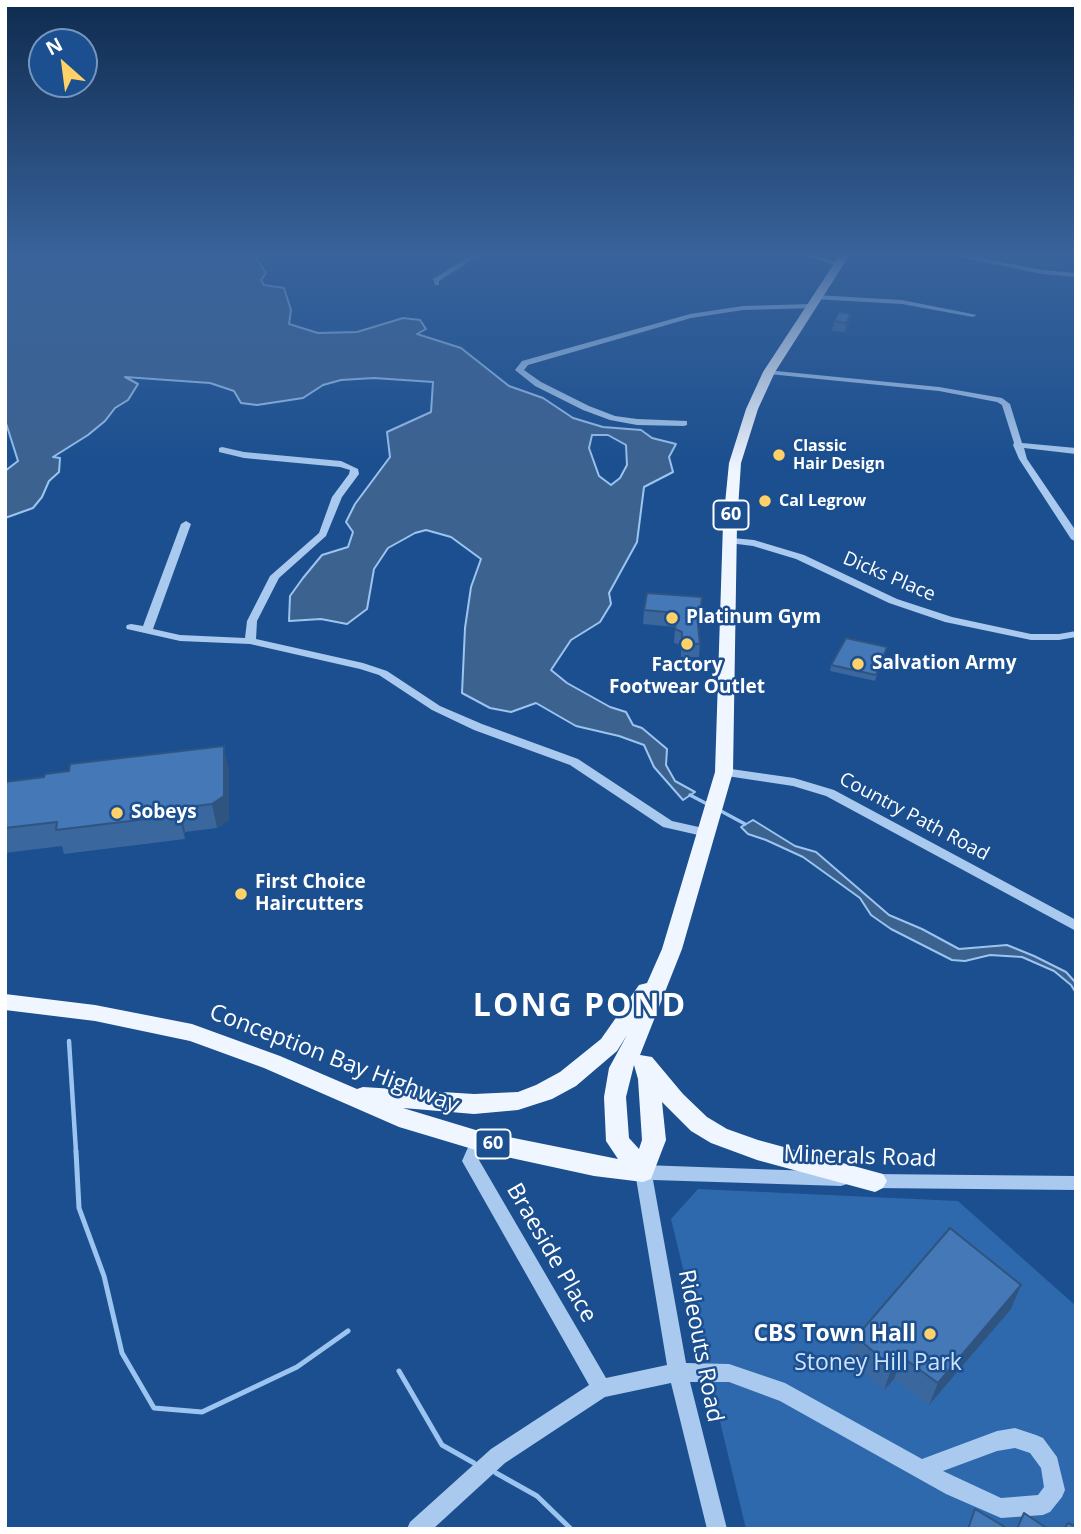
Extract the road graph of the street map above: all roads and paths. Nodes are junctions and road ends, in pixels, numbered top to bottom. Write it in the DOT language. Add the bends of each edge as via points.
graph roads {
  1 [pos="649,328"];
  2 [pos="797,328"];
  3 [pos="769,372"];
  4 [pos="684,423"];
  5 [pos="1017,445"];
  6 [pos="222,450"];
  7 [pos="1076,452"];
  8 [pos="186,524"];
  9 [pos="1076,539"];
  10 [pos="732,541"];
  11 [pos="131,626"];
  12 [pos="147,630"];
  13 [pos="1076,634"];
  14 [pos="250,641"];
  15 [pos="724,772"];
  16 [pos="707,830"];
  17 [pos="1076,926"];
  18 [pos="665,962"];
  19 [pos="5,1002"];
  20 [pos="640,1053"];
  21 [pos="349,1095"];
  22 [pos="479,1141"];
  23 [pos="643,1172"];
  24 [pos="875,1181"];
  25 [pos="1076,1183"];
  26 [pos="678,1372"];
  27 [pos="601,1388"];
  28 [pos="923,1468"];
  29 [pos="417,1529"];
  30 [pos="717,1529"];
  1 -- 4 [label="street" via="525,363 519,370 613,418"];
  2 -- 3 [label="main road, 60"];
  3 -- 5 [label="street" via="983,396 1006,404"];
  3 -- 10 [label="main road, 60" via="735,463"];
  5 -- 7 [label="street"];
  5 -- 9 [label="street"];
  6 -- 14 [label="street" via="354,469 323,534 275,576 252,621"];
  8 -- 12 [label="street"];
  10 -- 13 [label="street, Dicks Place" via="800,557 892,601 949,620 1031,636"];
  10 -- 15 [label="main road, 60"];
  11 -- 12 [label="street"];
  12 -- 14 [label="street" via="180,638"];
  14 -- 16 [label="street" via="383,673 436,708 574,762 668,824"];
  15 -- 16 [label="main road, 60"];
  15 -- 17 [label="street, Country Path Road" via="793,782 830,793"];
  16 -- 18 [label="main road, 60"];
  18 -- 20 [label="main road, 60"];
  18 -- 21 [label="main road" via="609,1045 568,1079 544,1092 518,1101 474,1104"];
  19 -- 21 [label="main road, Conception Bay Highway / 60" via="95,1013 191,1033"];
  20 -- 23 [label="main road, 60" via="649,1079 653,1140"];
  20 -- 23 [label="main road, 60" via="620,1068 615,1097 618,1141"];
  20 -- 24 [label="main road" via="683,1109 719,1136"];
  21 -- 22 [label="main road, Conception Bay Highway / 60" via="399,1117"];
  22 -- 23 [label="main road, Conception Bay Highway / 60"];
  22 -- 27 [label="street, Braeside Place" via="470,1161"];
  23 -- 24 [label="street, Minerals Road"];
  23 -- 26 [label="street, Rideouts Road"];
  24 -- 25 [label="street, Minerals Road"];
  26 -- 27 [label="street"];
  26 -- 28 [label="street" via="729,1373 785,1392"];
  26 -- 30 [label="street, Rideouts Road"];
  27 -- 29 [label="street" via="498,1456"];
  28 -- 28 [label="street" via="1000,1507 1043,1505 1055,1490 1050,1464 1036,1445 1015,1438"];
}
